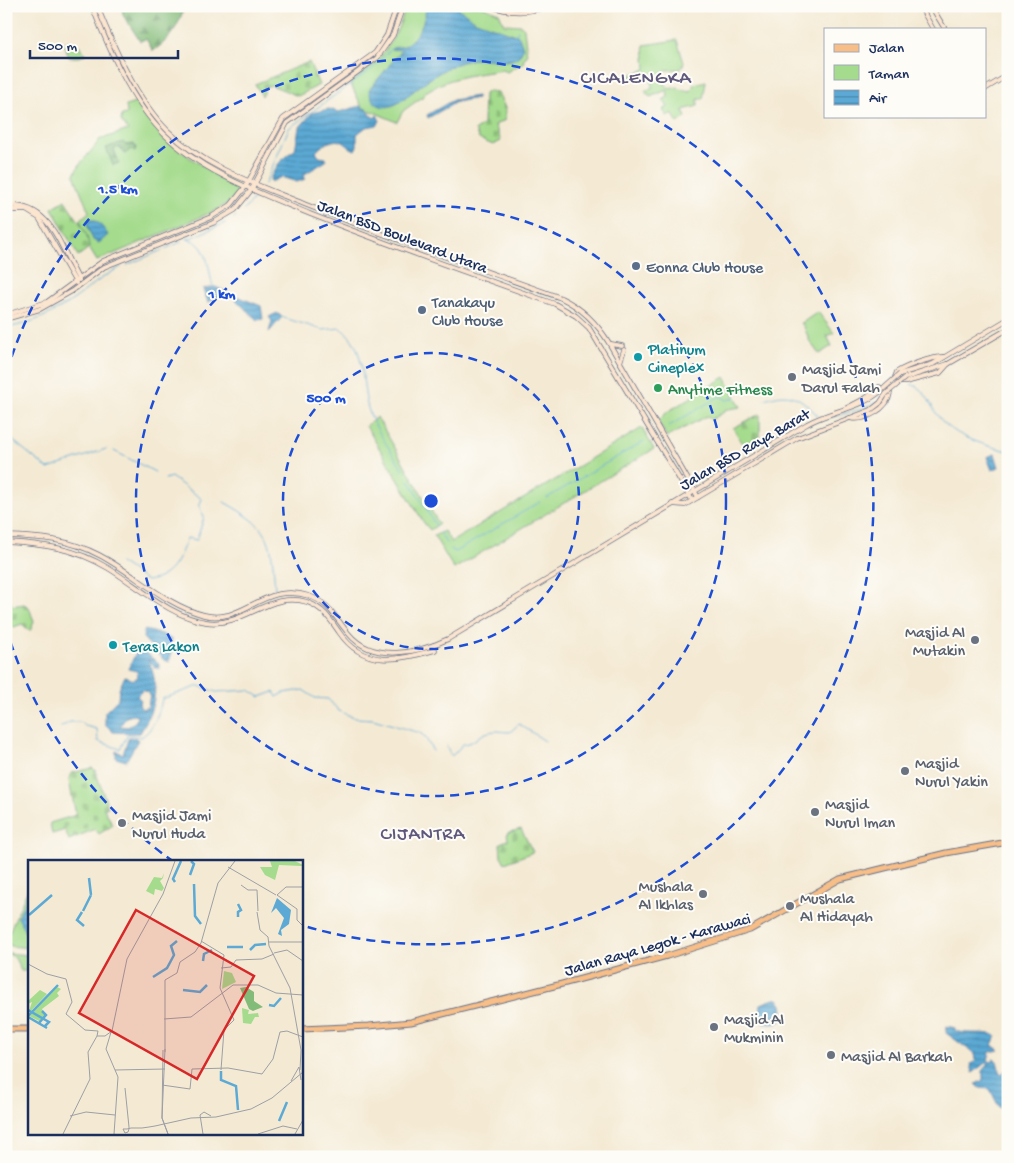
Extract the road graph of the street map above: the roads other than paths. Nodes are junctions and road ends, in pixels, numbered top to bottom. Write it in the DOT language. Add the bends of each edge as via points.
graph roads {
  1 [pos="92,6"];
  2 [pos="97,6"];
  3 [pos="397,6"];
  4 [pos="403,6"];
  5 [pos="491,6"];
  6 [pos="508,6"];
  7 [pos="548,6"];
  8 [pos="920,6"];
  9 [pos="932,6"];
  10 [pos="531,8"];
  11 [pos="937,16"];
  12 [pos="929,21"];
  13 [pos="932,28"];
  14 [pos="944,28"];
  15 [pos="1008,75"];
  16 [pos="995,82"];
  17 [pos="986,85"];
  18 [pos="327,87"];
  19 [pos="986,88"];
  20 [pos="330,92"];
  21 [pos="261,170"];
  22 [pos="254,171"];
  23 [pos="239,176"];
  24 [pos="233,179"];
  25 [pos="249,181"];
  26 [pos="254,183"];
  27 [pos="246,186"];
  28 [pos="267,188"];
  29 [pos="252,189"];
  30 [pos="264,194"];
  31 [pos="239,196"];
  32 [pos="242,202"];
  33 [pos="6,208"];
  34 [pos="328,213"];
  35 [pos="325,220"];
  36 [pos="169,234"];
  37 [pos="171,239"];
  38 [pos="77,280"];
  39 [pos="80,285"];
  40 [pos="6,315"];
  41 [pos="588,316"];
  42 [pos="6,319"];
  43 [pos="1008,319"];
  44 [pos="583,322"];
  45 [pos="1008,329"];
  46 [pos="609,343"];
  47 [pos="944,357"];
  48 [pos="620,362"];
  49 [pos="948,364"];
  50 [pos="844,410"];
  51 [pos="849,418"];
  52 [pos="796,436"];
  53 [pos="684,473"];
  54 [pos="678,476"];
  55 [pos="688,481"];
  56 [pos="683,484"];
  57 [pos="703,486"];
  58 [pos="694,491"];
  59 [pos="689,495"];
  60 [pos="698,497"];
  61 [pos="681,499"];
  62 [pos="692,500"];
  63 [pos="672,504"];
  64 [pos="6,536"];
  65 [pos="37,538"];
  66 [pos="45,538"];
  67 [pos="6,542"];
  68 [pos="37,544"];
  69 [pos="43,544"];
  70 [pos="110,561"];
  71 [pos="107,567"];
  72 [pos="434,645"];
  73 [pos="1008,842"];
  74 [pos="6,1029"];
  75 [pos="28,1029"];
  76 [pos="302,1029"];
  1 -- 24 [label="main road, Jalan BSD Boulevard Utara" via="108,48 153,121 179,148"];
  2 -- 23 [label="main road, Jalan BSD Boulevard Utara" via="114,48 149,107 167,130 197,154"];
  3 -- 18 [label="main road" via="387,35 375,53"];
  4 -- 20 [label="main road" via="393,35 381,53"];
  5 -- 10 [label="main road" via="514,12"];
  6 -- 10 [label="main road"];
  7 -- 10 [label="main road"];
  8 -- 12 [label="main road"];
  9 -- 11 [label="main road"];
  11 -- 12 [label="main road"];
  11 -- 14 [label="main road"];
  12 -- 13 [label="main road"];
  15 -- 16 [label="main road"];
  16 -- 17 [label="main road"];
  16 -- 19 [label="main road"];
  18 -- 20 [label="main road"];
  18 -- 22 [label="main road" via="283,119"];
  20 -- 21 [label="main road" via="286,123"];
  21 -- 26 [label="main road"];
  21 -- 28 [label="main road" via="259,181"];
  22 -- 23 [label="main road" via="248,176"];
  22 -- 25 [label="main road"];
  23 -- 25 [label="main road, Jalan BSD Boulevard Utara"];
  24 -- 27 [label="main road, Jalan BSD Boulevard Utara"];
  24 -- 31 [label="main road" via="241,188"];
  25 -- 26 [label="main road, Jalan BSD Boulevard Utara"];
  25 -- 27 [label="main road"];
  26 -- 28 [label="main road, Jalan BSD Boulevard Utara"];
  26 -- 29 [label="main road"];
  27 -- 29 [label="main road, Jalan BSD Boulevard Utara"];
  27 -- 31 [label="main road"];
  28 -- 34 [label="main road, Jalan BSD Boulevard Utara"];
  29 -- 30 [label="main road, Jalan BSD Boulevard Utara"];
  29 -- 32 [label="main road"];
  30 -- 32 [label="main road" via="253,194"];
  30 -- 35 [label="main road, Jalan BSD Boulevard Utara"];
  31 -- 36 [label="main road" via="223,211"];
  32 -- 37 [label="main road" via="226,216"];
  33 -- 38 [label="main road" via="24,206 42,215"];
  34 -- 35 [label="main road" via="323,215"];
  34 -- 41 [label="main road, Jalan BSD Boulevard Utara" via="561,298"];
  35 -- 44 [label="main road, Jalan BSD Boulevard Utara" via="555,304"];
  36 -- 37 [label="main road"];
  36 -- 38 [label="main road" via="103,261"];
  37 -- 39 [label="main road" via="104,267"];
  38 -- 39 [label="main road"];
  38 -- 40 [label="main road" via="47,302"];
  39 -- 42 [label="main road" via="40,309"];
  41 -- 44 [label="main road" via="589,320"];
  41 -- 46 [label="main road, Jalan BSD Boulevard Utara"];
  43 -- 47 [label="main road"];
  44 -- 54 [label="main road, Jalan BSD Boulevard Utara"];
  45 -- 49 [label="main road"];
  46 -- 48 [label="main road, Jalan BSD Boulevard Utara"];
  46 -- 48 [label="main road" via="623,348"];
  47 -- 49 [label="main road" via="908,366 897,372 896,377 900,382 906,382 940,373"];
  47 -- 50 [label="main road, Jalan BSD Raya Barat, bridge" via="933,364 900,374 868,401"];
  48 -- 53 [label="main road, Jalan BSD Boulevard Utara"];
  49 -- 51 [label="main road, Jalan BSD Raya Barat, bridge" via="905,378 875,407"];
  50 -- 51 [label="main road" via="879,387 890,393 878,410 856,420"];
  50 -- 52 [label="main road, Jalan BSD Raya Barat" via="816,420"];
  51 -- 52 [label="main road, Jalan BSD Raya Barat"];
  52 -- 52 [label="main road" via="816,422 820,423 818,426"];
  52 -- 57 [label="main road, Jalan BSD Raya Barat"];
  52 -- 60 [label="main road, Jalan BSD Raya Barat"];
  53 -- 54 [label="main road"];
  53 -- 55 [label="main road, Jalan BSD Boulevard Utara"];
  54 -- 56 [label="main road, Jalan BSD Boulevard Utara"];
  55 -- 57 [label="main road" via="695,487"];
  55 -- 58 [label="main road, Jalan BSD Boulevard Utara"];
  56 -- 59 [label="main road, Jalan BSD Boulevard Utara"];
  56 -- 61 [label="main road"];
  57 -- 58 [label="main road, Jalan BSD Raya Barat"];
  58 -- 59 [label="main road, Jalan BSD Raya Barat"];
  58 -- 60 [label="main road, Jalan BSD Boulevard Utara"];
  59 -- 61 [label="main road, Jalan BSD Raya Barat"];
  59 -- 62 [label="main road, Jalan BSD Boulevard Utara"];
  60 -- 62 [label="main road, Jalan BSD Raya Barat"];
  61 -- 63 [label="main road, Jalan BSD Raya Barat"];
  62 -- 63 [label="main road, Jalan BSD Raya Barat" via="685,505"];
  63 -- 72 [label="main road, Jalan BSD Raya Barat"];
  64 -- 65 [label="main road"];
  65 -- 66 [label="main road"];
  65 -- 68 [label="main road"];
  66 -- 69 [label="main road"];
  66 -- 70 [label="main road" via="74,544"];
  67 -- 68 [label="main road"];
  68 -- 69 [label="main road"];
  69 -- 71 [label="main road" via="74,551"];
  70 -- 71 [label="main road"];
  70 -- 72 [label="main road" via="175,602 206,615 235,613 273,594 299,593 331,609 349,634 368,649 386,653"];
  71 -- 72 [label="main road, Jalan BSD Raya Barat" via="171,608 205,622 237,620 275,601 298,600 326,614 344,639 366,655 394,659 434,650"];
  73 -- 76 [label="main road, Jalan Raya Legok - Karawaci" via="946,852 840,879 750,930 562,984 411,1022"];
  74 -- 75 [label="main road"];
}
